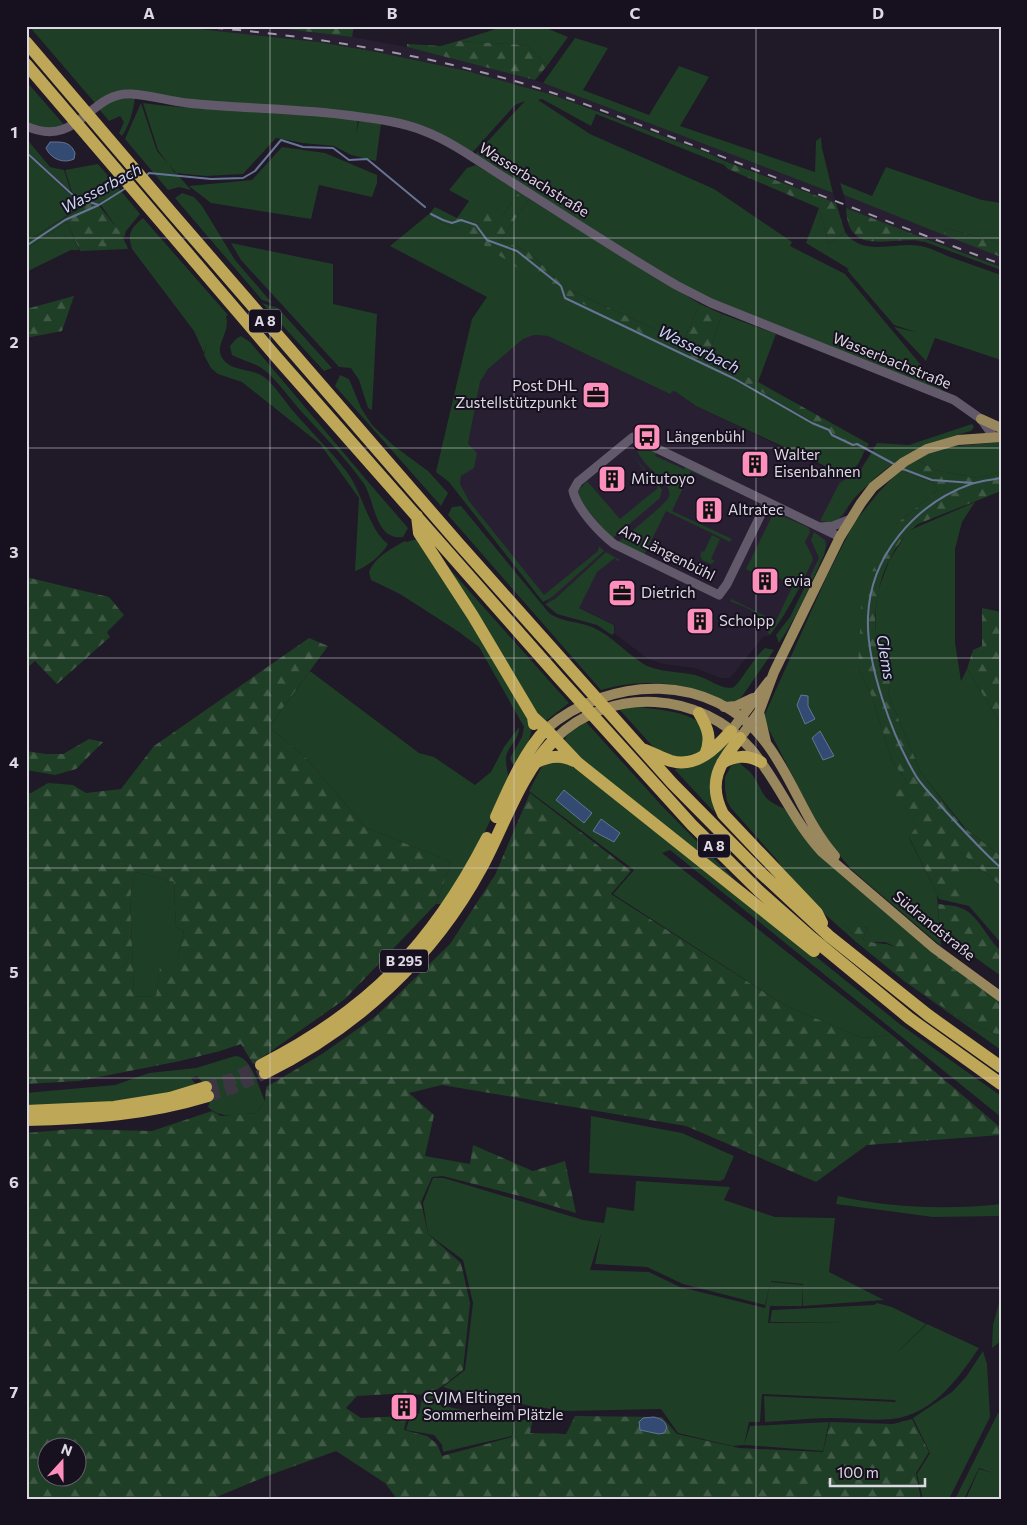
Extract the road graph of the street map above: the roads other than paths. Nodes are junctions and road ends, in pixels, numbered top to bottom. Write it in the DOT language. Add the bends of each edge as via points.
graph roads {
  1 [pos="26,42"];
  2 [pos="26,64"];
  3 [pos="26,126"];
  4 [pos="981,419"];
  5 [pos="1001,428"];
  6 [pos="997,437"];
  7 [pos="767,502"];
  8 [pos="416,516"];
  9 [pos="851,519"];
  10 [pos="821,527"];
  11 [pos="840,537"];
  12 [pos="771,678"];
  13 [pos="756,696"];
  14 [pos="724,707"];
  15 [pos="759,712"];
  16 [pos="699,713"];
  17 [pos="532,717"];
  18 [pos="741,718"];
  19 [pos="750,725"];
  20 [pos="550,734"];
  21 [pos="736,734"];
  22 [pos="534,742"];
  23 [pos="766,743"];
  24 [pos="641,749"];
  25 [pos="705,755"];
  26 [pos="761,762"];
  27 [pos="578,763"];
  28 [pos="722,763"];
  29 [pos="524,772"];
  30 [pos="850,876"];
  31 [pos="829,936"];
  32 [pos="841,963"];
  33 [pos="1001,997"];
  34 [pos="1001,1067"];
  35 [pos="263,1069"];
  36 [pos="1001,1084"];
  37 [pos="26,1111"];
  38 [pos="26,1120"];
  39 [pos="48,1120"];
  40 [pos="26,1127"];
  1 -- 24 [label="highway, A 8" via="459,544"];
  2 -- 8 [label="highway, A 8"];
  3 -- 4 [label="street, Wasserbachstraße" via="43,132 64,130 112,96 129,94 187,103 331,113 413,128 437,136 629,257 711,303 954,400"];
  4 -- 5 [label="main road"];
  4 -- 6 [label="street, Wasserbachstraße"];
  6 -- 9 [label="main road" via="967,439 927,449 891,471 873,487"];
  7 -- 7 [label="street, Am Längenbühl" via="633,437 578,482 573,491 575,500 603,536 614,544 719,595"];
  7 -- 10 [label="street, Am Längenbühl"];
  8 -- 17 [label="highway" via="419,533 473,616"];
  8 -- 32 [label="highway, A 8" via="692,825 782,912"];
  9 -- 10 [label="street"];
  9 -- 11 [label="main road"];
  10 -- 11 [label="street, Am Längenbühl"];
  11 -- 12 [label="main road"];
  12 -- 13 [label="main road"];
  12 -- 15 [label="main road"];
  13 -- 14 [label="main road" via="736,706"];
  13 -- 18 [label="main road"];
  14 -- 18 [label="main road, B 295"];
  14 -- 20 [label="main road, B 295" via="695,694 668,689 620,692 600,697 565,714"];
  15 -- 19 [label="main road"];
  15 -- 23 [label="main road"];
  16 -- 20 [label="main road, B 295" via="656,702 628,702 604,708"];
  16 -- 21 [label="main road, B 295"];
  16 -- 25 [label="highway" via="709,732"];
  17 -- 20 [label="highway"];
  17 -- 22 [label="highway" via="536,735"];
  18 -- 19 [label="main road, B 295"];
  18 -- 21 [label="main road"];
  19 -- 21 [label="main road"];
  19 -- 23 [label="main road, Südrandstraße"];
  20 -- 22 [label="highway, B 295"];
  20 -- 27 [label="highway, A 8"];
  20 -- 29 [label="highway, B 295"];
  21 -- 25 [label="highway"];
  21 -- 26 [label="main road, Südrandstraße"];
  21 -- 28 [label="highway"];
  22 -- 29 [label="highway, B 295"];
  23 -- 30 [label="main road, Südrandstraße" via="818,834"];
  24 -- 25 [label="highway" via="677,762 690,762"];
  24 -- 31 [label="highway, A 8" via="761,874"];
  26 -- 28 [label="highway" via="743,756"];
  26 -- 30 [label="main road, Südrandstraße" via="812,841"];
  27 -- 29 [label="highway, A 8" via="558,756 546,758"];
  27 -- 32 [label="highway, A 8" via="823,958"];
  28 -- 31 [label="highway" via="714,784 723,814 817,913"];
  29 -- 35 [label="highway, B 295" via="460,887 418,946 344,1015"];
  30 -- 33 [label="main road, Südrandstraße" via="934,948"];
  31 -- 34 [label="highway, A 8" via="928,1015"];
  32 -- 36 [label="highway, A 8" via="909,1018"];
  37 -- 39 [label="highway" via="89,1110 207,1091 160,1109"];
  38 -- 39 [label="highway"];
  39 -- 40 [label="highway"];
}
